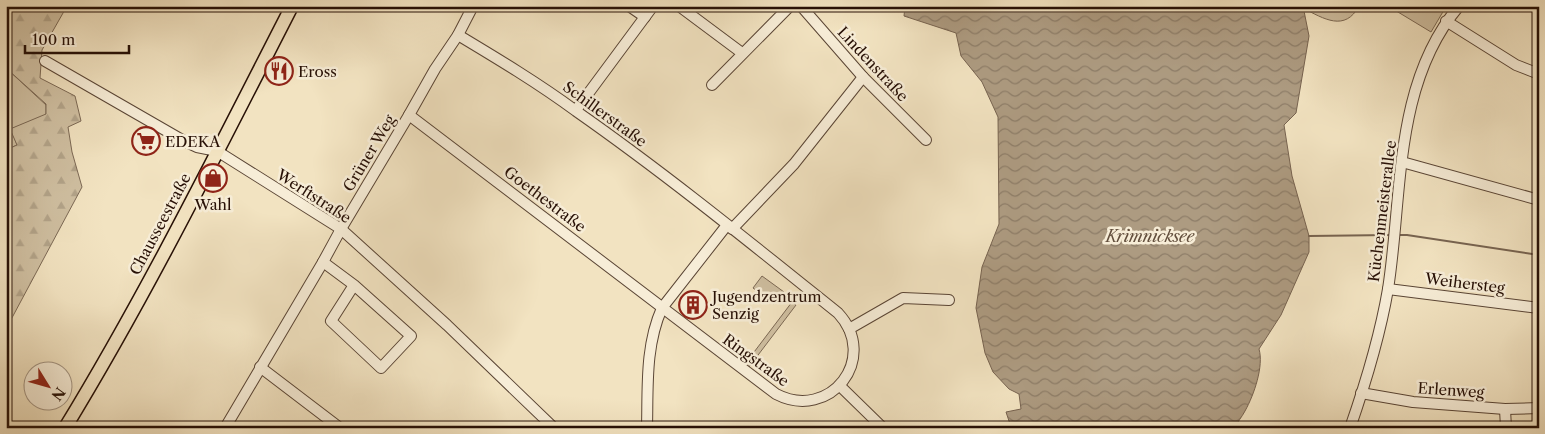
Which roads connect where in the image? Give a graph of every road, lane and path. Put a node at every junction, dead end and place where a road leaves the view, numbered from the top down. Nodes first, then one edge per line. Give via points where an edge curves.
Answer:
1 (292, 6) edge
2 (473, 6) edge
3 (629, 6) edge
4 (653, 6) edge
5 (679, 6) edge
6 (790, 6) edge
7 (801, 6) edge
8 (1459, 6) edge
9 (645, 17) junction
10 (1446, 21) junction
11 (458, 35) junction
12 (742, 53) junction
13 (44, 61) dead end
14 (1539, 74) edge
15 (863, 77) junction
16 (712, 85) dead end
17 (576, 110) junction
18 (409, 115) junction
19 (926, 140) dead end
20 (217, 152) junction
21 (1402, 162) junction
22 (1539, 200) edge
23 (730, 227) junction
24 (341, 229) junction
25 (323, 262) junction
26 (354, 285) junction
27 (1388, 289) junction
28 (949, 300) dead end
29 (662, 308) junction
30 (1539, 308) edge
31 (849, 329) junction
32 (260, 367) junction
33 (840, 386) junction
34 (1361, 394) junction
35 (1539, 408) edge
36 (1505, 409) junction
37 (875, 426) edge
38 (65, 428) edge
39 (225, 428) edge
40 (340, 428) edge
41 (554, 428) edge
42 (647, 428) edge
43 (1350, 428) edge
44 (1506, 428) edge

1 - 20 main road, Chausseestraße
2 - 11 street, Grüner Weg
3 - 9 street
4 - 9 street
5 - 12 street
6 - 12 street
7 - 15 street, Lindenstraße
8 - 10 street, Küchenmeisterallee
9 - 17 street
10 - 14 street via 1516,65
10 - 21 street, Küchenmeisterallee via 1426,57 1416,88
11 - 17 street, Schillerstraße
11 - 18 street, Grüner Weg
12 - 16 street
13 - 20 street, Werftstraße via 184,141
15 - 19 street, Lindenstraße
15 - 23 street via 794,164
17 - 23 street, Schillerstraße
18 - 24 street, Grüner Weg
18 - 29 street, Goethestraße
20 - 24 street, Werftstraße
20 - 38 main road, Chausseestraße via 102,366
21 - 22 street
21 - 27 street, Küchenmeisterallee
23 - 29 street
23 - 31 street via 838,313
24 - 25 street, Grüner Weg
24 - 41 street, Werftstraße
25 - 26 street
25 - 32 street, Grüner Weg
26 - 26 street via 410,336 381,368 331,321
27 - 30 street, Weihersteg
27 - 34 street, Küchenmeisterallee
28 - 31 street via 903,298
29 - 33 street, Ringstraße via 783,398 810,401
29 - 42 street via 655,322 649,351
31 - 33 street via 854,346 853,358
32 - 39 street, Grüner Weg
32 - 40 street
33 - 37 street
34 - 36 street, Erlenweg
34 - 43 street, Küchenmeisterallee
35 - 36 street, Erlenweg
36 - 44 street

